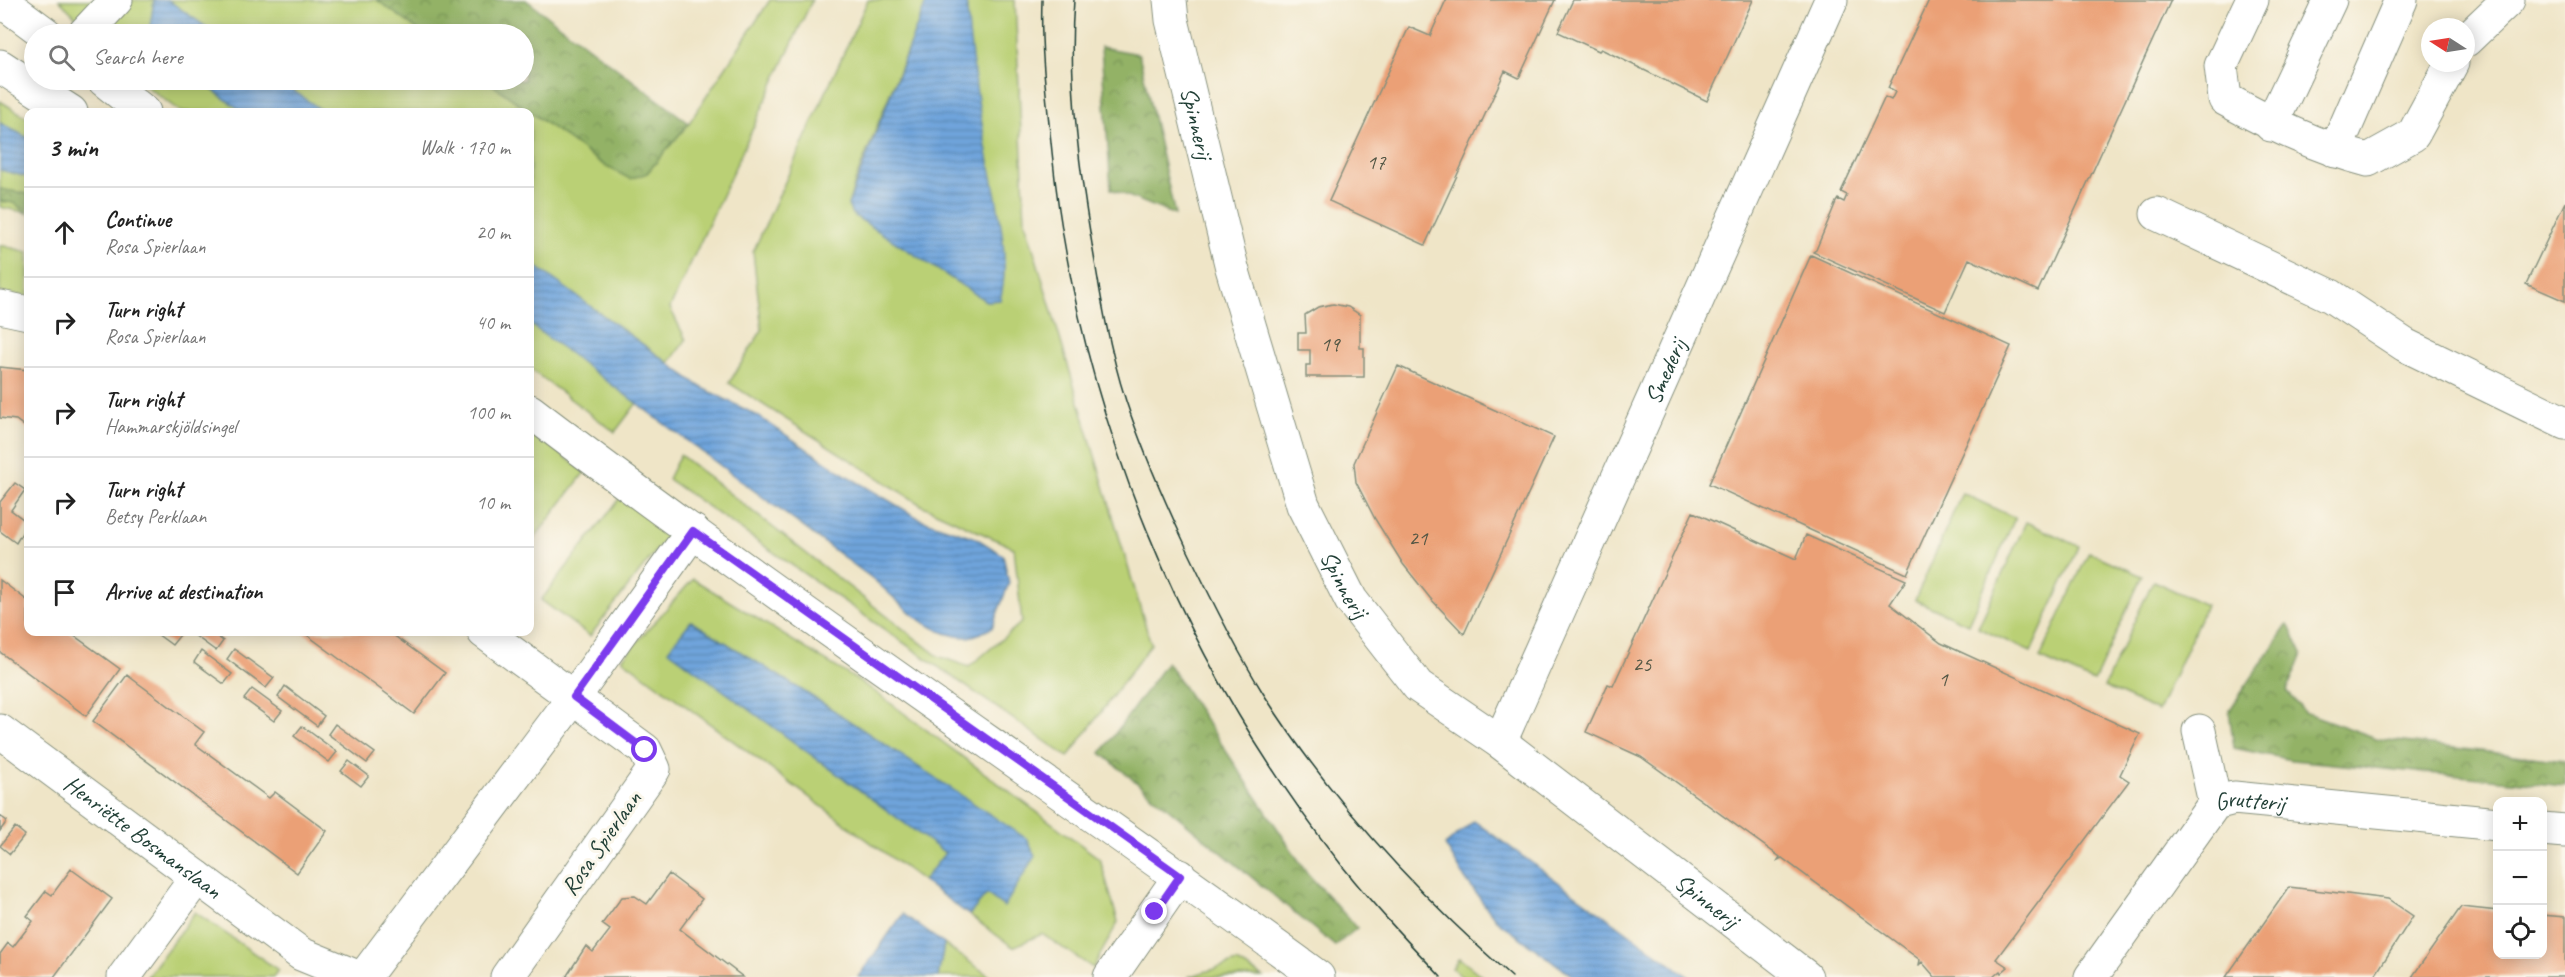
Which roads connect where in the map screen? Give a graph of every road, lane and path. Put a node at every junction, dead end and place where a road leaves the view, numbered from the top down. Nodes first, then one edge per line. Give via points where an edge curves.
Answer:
1 (0, 0) edge
2 (1170, 0) edge
3 (1831, 0) edge
4 (2252, 0) edge
5 (2330, 0) edge
6 (2401, 0) edge
7 (2508, 0) edge
8 (115, 1) edge
9 (32, 24) edge
10 (93, 24) edge
11 (2475, 31) edge
12 (0, 66) edge
13 (2447, 72) edge
14 (24, 82) edge
15 (37, 90) edge
16 (116, 90) edge
17 (65, 108) edge
18 (139, 108) edge
19 (2271, 124) junction
20 (2334, 151) junction
21 (2157, 214) dead end
22 (0, 307) edge
23 (24, 312) edge
24 (534, 414) edge
25 (2565, 423) edge
26 (693, 531) junction
27 (490, 636) edge
28 (574, 697) junction
29 (0, 731) edge
30 (2199, 731) dead end
31 (1500, 742) junction
32 (2215, 803) junction
33 (2493, 824) edge
34 (2547, 829) edge
35 (2565, 831) edge
36 (1180, 876) junction
37 (197, 877) junction
38 (124, 977) edge
39 (357, 977) edge
40 (364, 977) edge
41 (507, 977) edge
42 (1110, 977) edge
43 (1317, 977) edge
44 (1806, 977) edge
45 (2091, 977) edge

1 - 9 street
2 - 31 street, Spinnerij via 1232,268 1303,505 1351,600 1418,686
3 - 31 street, Smederij
4 - 19 street via 2221,66 2225,99
5 - 19 street
6 - 20 street
7 - 11 street
8 - 10 street
12 - 14 street
13 - 20 street via 2413,135 2368,160
15 - 17 street
16 - 18 street
19 - 20 street
21 - 25 street via 2331,296 2404,345
22 - 23 street
24 - 26 street
26 - 28 street
26 - 36 street
27 - 28 street
28 - 40 street
28 - 41 street, Rosa Spierlaan via 645,750 654,770
29 - 37 street, Henriëtte Bosmanslaan
30 - 32 street
31 - 44 street, Spinnerij
32 - 33 street, Grutterij via 2234,798
32 - 45 street, Grutterij
34 - 35 street
36 - 42 street
36 - 43 street
37 - 38 street
37 - 39 street, Henriëtte Bosmanslaan via 301,954

